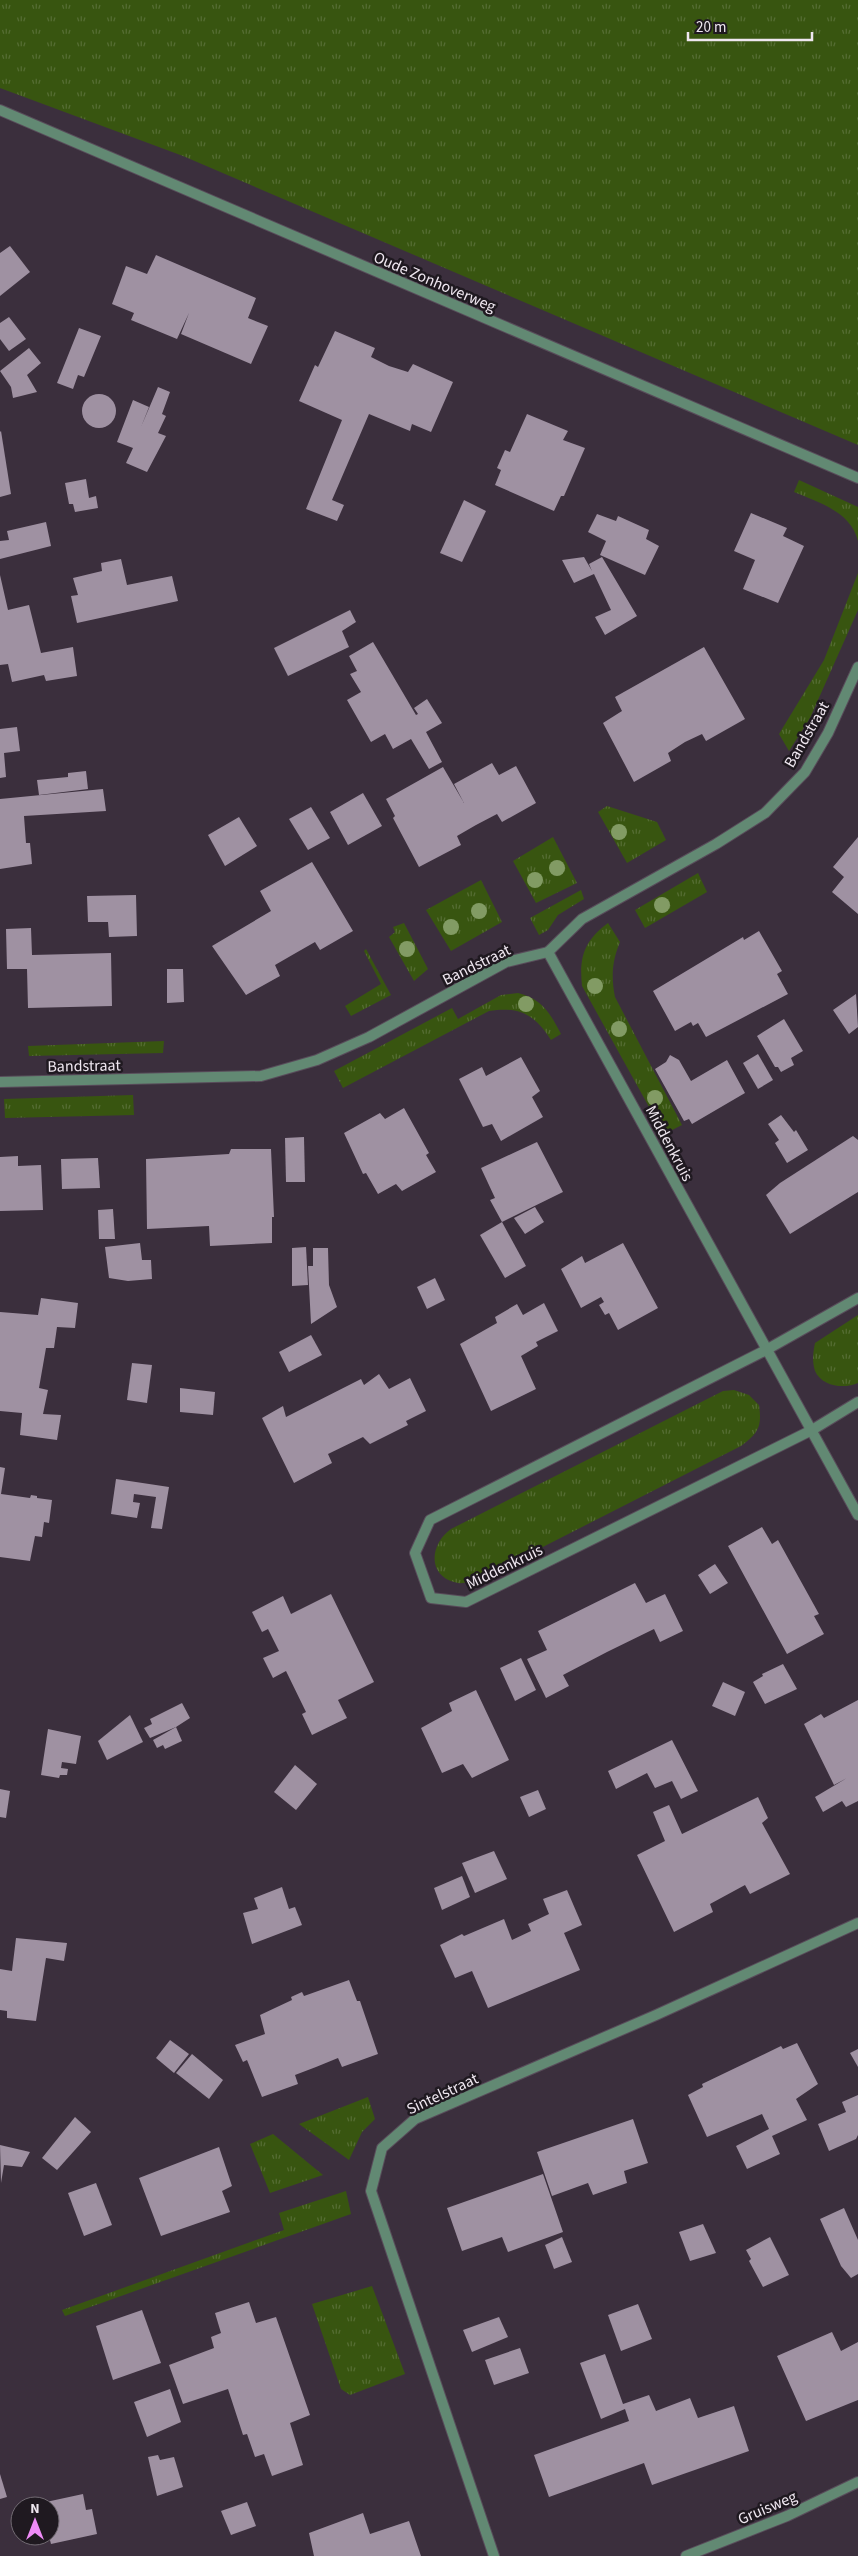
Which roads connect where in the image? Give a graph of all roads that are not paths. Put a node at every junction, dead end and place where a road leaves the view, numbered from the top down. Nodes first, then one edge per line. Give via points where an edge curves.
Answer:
1 (0, 110) edge
2 (858, 478) edge
3 (858, 667) edge
4 (548, 952) junction
5 (0, 1082) edge
6 (858, 1298) edge
7 (766, 1350) junction
8 (858, 1402) edge
9 (812, 1430) junction
10 (858, 1515) edge
11 (858, 1923) edge
12 (858, 2482) edge
13 (494, 2556) edge
14 (686, 2556) edge

1 - 2 street, Oude Zonhoverweg
3 - 4 street, Bandstraat via 828,733 805,772 765,813 582,919
4 - 5 street, Bandstraat via 506,962 369,1037 317,1060 261,1076
4 - 7 street, Middenkruis
6 - 7 street, Middenkruis
7 - 9 street, Middenkruis
7 - 9 street, Middenkruis via 430,1520 415,1553 431,1598 466,1602
8 - 9 street, Middenkruis
9 - 10 street, Middenkruis
11 - 13 street, Sintelstraat via 415,2119 382,2148 371,2191
12 - 14 street, Gruisweg via 787,2516

